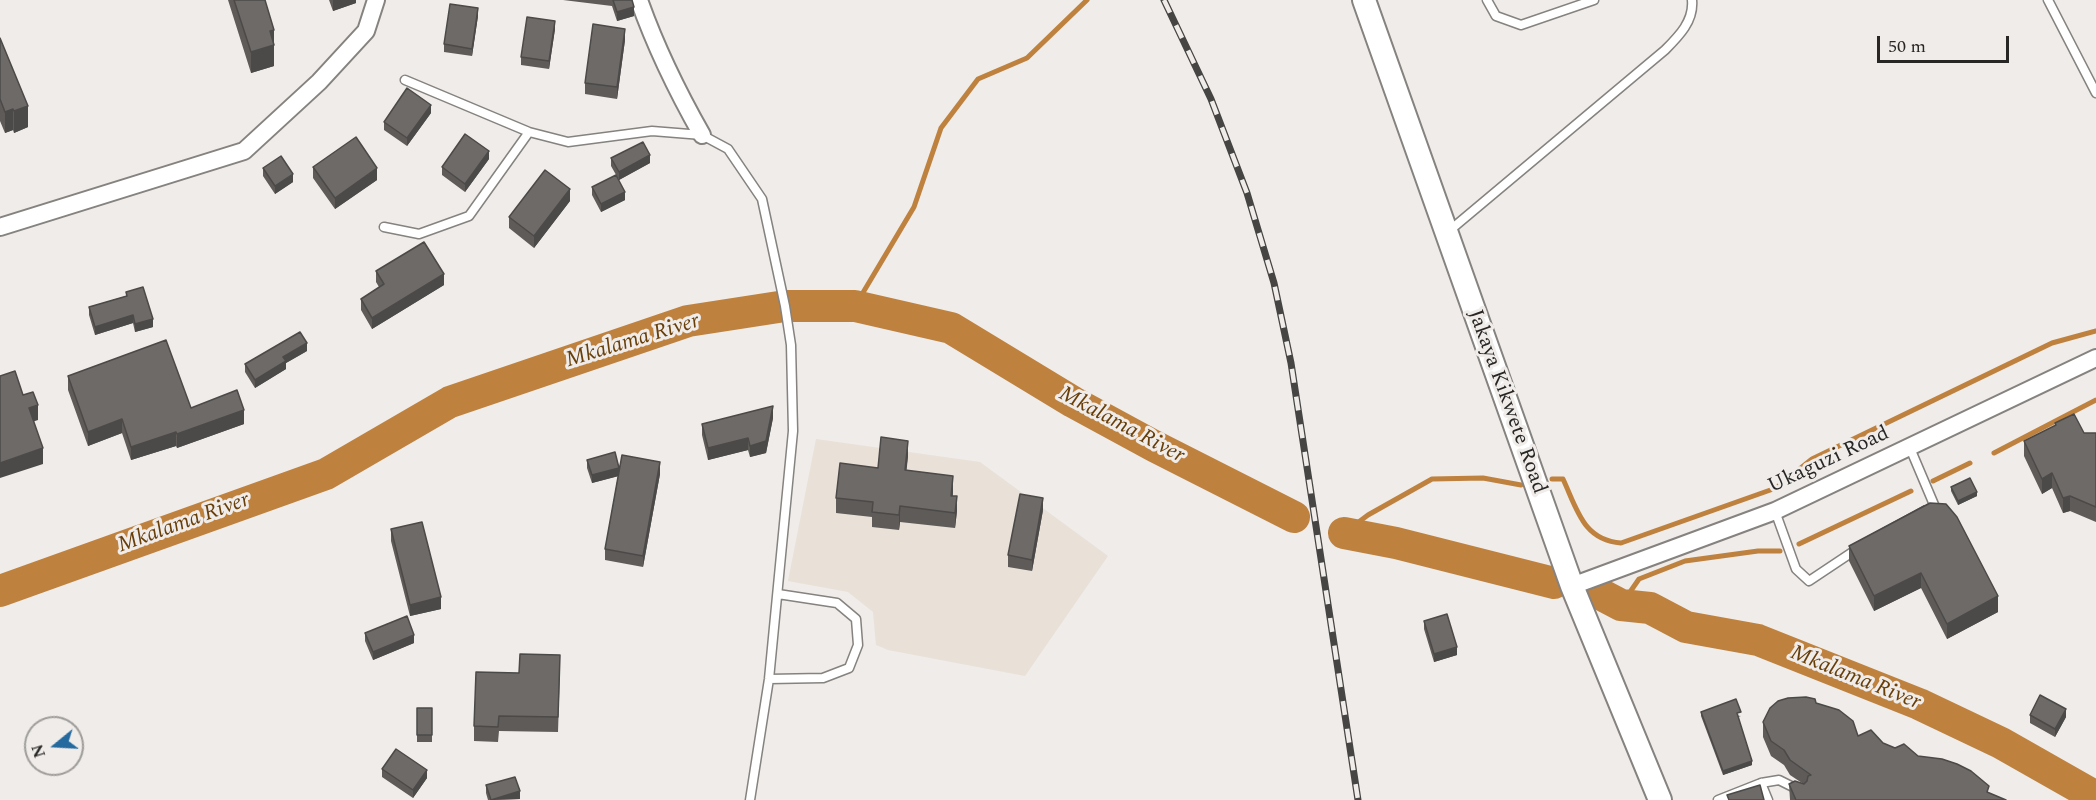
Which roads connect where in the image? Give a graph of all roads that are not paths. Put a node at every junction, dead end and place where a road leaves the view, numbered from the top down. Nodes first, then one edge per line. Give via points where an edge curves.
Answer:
1 (376, 0) edge
2 (639, 0) edge
3 (1364, 0) edge
4 (1486, 0) edge
5 (1594, 0) edge
6 (1692, 0) edge
7 (2048, 0) edge
8 (405, 80) dead end
9 (2096, 93) edge
10 (529, 132) junction
11 (702, 135) junction
12 (384, 227) dead end
13 (0, 228) edge
14 (1446, 233) junction
15 (2096, 358) edge
16 (1910, 448) junction
17 (1776, 511) junction
18 (1916, 518) edge
19 (1867, 544) edge
20 (1572, 586) junction
21 (778, 594) junction
22 (769, 679) junction
23 (1761, 783) junction
24 (1802, 793) edge
25 (750, 800) edge
26 (1660, 800) edge
27 (1718, 800) edge
28 (1768, 800) edge

1 - 13 street via 366,31 319,82 244,151
2 - 11 street via 654,43
3 - 14 main road, Jakaya Kikwete Road
4 - 5 lane via 1496,16 1521,25
6 - 14 lane via 1693,10 1683,31 1665,50
7 - 9 lane
8 - 10 lane
10 - 11 lane via 568,142 652,131
10 - 12 lane via 469,216 419,234
11 - 21 lane via 728,149 762,199 785,306 791,345 793,431
14 - 20 main road, Jakaya Kikwete Road
15 - 16 street, Ukaguzi Road
16 - 17 street, Ukaguzi Road
16 - 18 lane via 1935,507
17 - 19 lane via 1796,569 1809,581
17 - 20 street, Ukaguzi Road
20 - 26 main road, Jakaya Kikwete Road
21 - 22 lane
21 - 22 lane via 837,603 856,618 858,645 849,668 832,675
22 - 25 lane
23 - 24 lane via 1779,780
23 - 27 lane
23 - 28 lane

